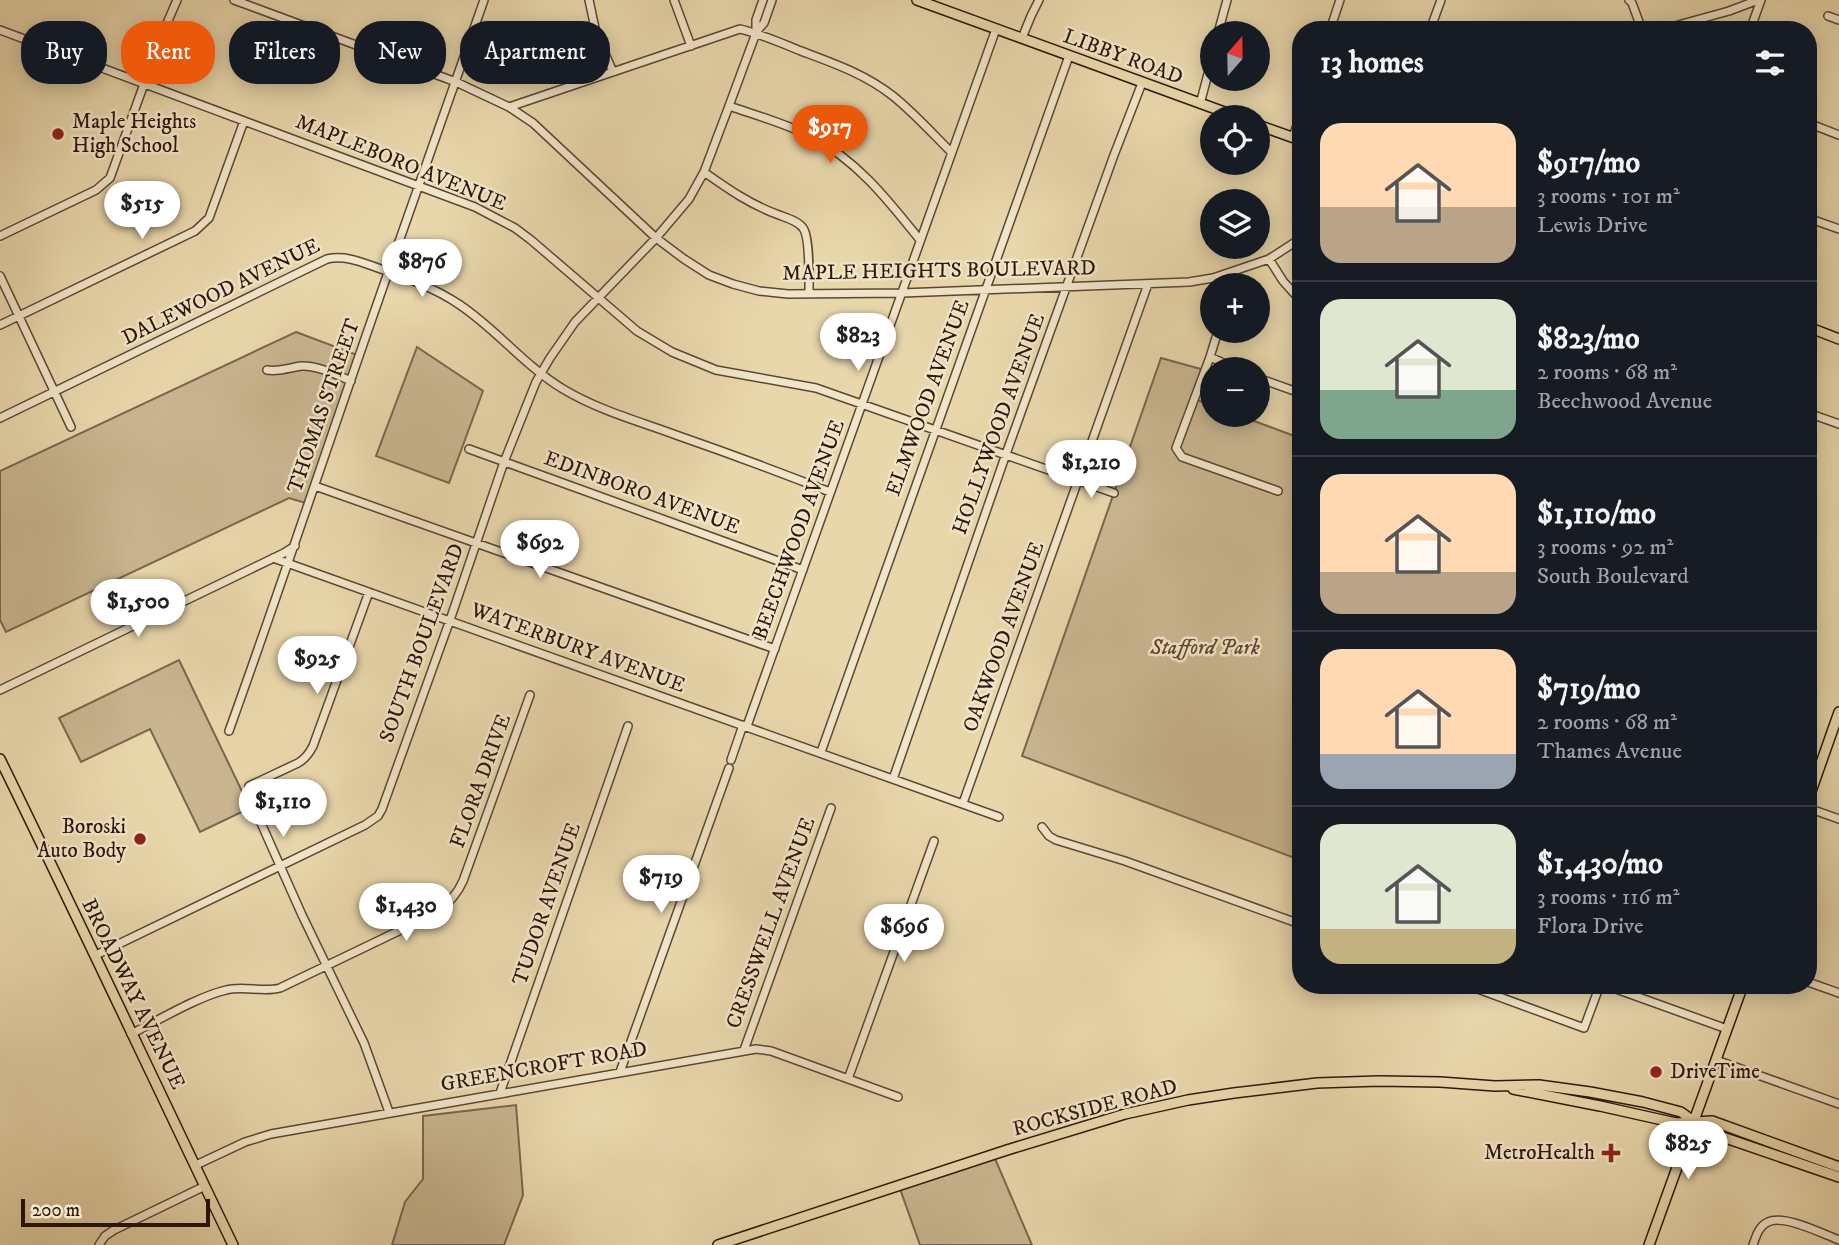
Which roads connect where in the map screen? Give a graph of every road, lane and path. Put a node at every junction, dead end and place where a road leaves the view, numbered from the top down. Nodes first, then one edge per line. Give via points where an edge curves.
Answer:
1 (177, 0) edge
2 (234, 0) edge
3 (484, 0) edge
4 (589, 0) edge
5 (674, 0) edge
6 (763, 0) edge
7 (772, 0) edge
8 (917, 0) edge
9 (1039, 0) edge
10 (1227, 0) edge
11 (1329, 0) edge
12 (1441, 0) edge
13 (1629, 0) edge
14 (1759, 0) edge
15 (1340, 2) edge
16 (1828, 16) dead end
17 (1839, 20) edge
18 (167, 21) edge
19 (1221, 21) edge
20 (1333, 21) edge
21 (1433, 21) edge
22 (1639, 21) edge
23 (1693, 21) edge
24 (1753, 21) edge
25 (996, 29) junction
26 (0, 30) edge
27 (756, 33) junction
28 (1022, 38) junction
29 (691, 46) junction
30 (1069, 56) junction
31 (613, 72) junction
32 (121, 74) edge
33 (456, 82) junction
34 (1142, 83) junction
35 (145, 84) edge
36 (148, 84) edge
37 (1203, 91) edge
38 (1200, 104) junction
39 (1203, 105) edge
40 (729, 106) junction
41 (509, 107) junction
42 (244, 121) junction
43 (1817, 126) edge
44 (1270, 129) edge
45 (1839, 135) edge
46 (1292, 137) edge
47 (951, 152) junction
48 (704, 172) junction
49 (420, 187) junction
50 (1817, 221) edge
51 (1839, 229) edge
52 (0, 236) edge
53 (656, 237) junction
54 (920, 240) junction
55 (1292, 244) edge
56 (1270, 258) edge
57 (1269, 259) joint
58 (388, 272) junction
59 (1236, 273) edge
60 (0, 276) edge
61 (1200, 282) edge
62 (1148, 284) junction
63 (1068, 286) junction
64 (985, 290) junction
65 (1292, 291) edge
66 (810, 292) junction
67 (902, 293) junction
68 (598, 298) junction
69 (19, 316) junction
70 (0, 325) edge
71 (1817, 330) edge
72 (1839, 339) edge
73 (1214, 343) edge
74 (1210, 357) edge
75 (267, 370) dead end
76 (541, 373) junction
77 (351, 381) junction
78 (1270, 382) edge
79 (1200, 384) edge
80 (1292, 390) edge
81 (54, 392) junction
82 (863, 403) junction
83 (1817, 416) edge
84 (0, 418) edge
85 (1839, 424) edge
86 (71, 426) dead end
87 (936, 429) junction
88 (469, 449) dead end
89 (1006, 454) junction
90 (504, 462) junction
91 (1078, 480) junction
92 (315, 486) junction
93 (1278, 491) dead end
94 (830, 492) junction
95 (1114, 493) dead end
96 (477, 543) junction
97 (295, 546) junction
98 (272, 558) junction
99 (288, 564) junction
100 (803, 570) junction
101 (369, 592) junction
102 (450, 620) junction
103 (775, 649) junction
104 (0, 690) edge
105 (530, 695) dead end
106 (1839, 712) edge
107 (628, 726) dead end
108 (745, 726) junction
109 (229, 731) dead end
110 (821, 752) junction
111 (0, 759) edge
112 (1817, 774) edge
113 (893, 779) junction
114 (249, 786) dead end
115 (963, 803) junction
116 (831, 808) dead end
117 (1817, 811) edge
118 (999, 817) dead end
119 (1839, 819) edge
120 (261, 823) dead end
121 (1042, 827) dead end
122 (934, 841) dead end
123 (280, 866) junction
124 (1292, 921) edge
125 (96, 955) junction
126 (327, 965) junction
127 (1817, 985) edge
128 (1839, 993) edge
129 (1491, 994) edge
130 (1598, 994) edge
131 (1628, 994) edge
132 (1740, 994) edge
133 (1727, 1029) junction
134 (131, 1034) junction
135 (744, 1050) junction
136 (1716, 1060) junction
137 (620, 1072) junction
138 (848, 1079) junction
139 (500, 1093) junction
140 (898, 1097) dead end
141 (1839, 1104) edge
142 (389, 1112) junction
143 (1694, 1122) junction
144 (196, 1164) junction
145 (1839, 1167) edge
146 (1839, 1177) edge
147 (205, 1186) junction
148 (1839, 1240) edge
149 (99, 1245) edge
150 (233, 1245) edge
151 (718, 1245) edge
152 (1649, 1245) edge
153 (1753, 1245) edge

1 - 18 street
2 - 33 street, MAPLE HEIGHTS BOULEVARD
3 - 33 street, THOMAS STREET
4 - 31 street via 596,33
5 - 29 street
6 - 27 street, SOUTH BOULEVARD
7 - 27 street, SOUTH BOULEVARD
8 - 25 main road, LIBBY ROAD
9 - 28 street
10 - 19 street
11 - 15 street
12 - 21 street
13 - 22 street
14 - 23 street
14 - 24 street
15 - 20 street
16 - 17 street
25 - 28 main road, LIBBY ROAD
25 - 47 street, BEECHWOOD AVENUE
26 - 32 street, MAPLEBORO AVENUE
27 - 29 street via 740,29
27 - 40 street, SOUTH BOULEVARD
27 - 47 street via 874,83
28 - 30 main road, LIBBY ROAD
29 - 31 street
30 - 34 main road, LIBBY ROAD
30 - 64 street, ELMWOOD AVENUE
31 - 41 street
33 - 41 street, MAPLE HEIGHTS BOULEVARD
33 - 49 street, THOMAS STREET
34 - 38 main road, LIBBY ROAD
34 - 63 street, HOLLYWOOD AVENUE
35 - 52 street via 110,178 96,190
36 - 42 street, MAPLEBORO AVENUE
37 - 38 street
38 - 39 main road, LIBBY ROAD
40 - 48 street, SOUTH BOULEVARD
40 - 54 street via 808,135 845,158 879,189
41 - 53 street, MAPLE HEIGHTS BOULEVARD via 533,123
42 - 49 street, MAPLEBORO AVENUE
42 - 69 street via 203,226
43 - 45 street
44 - 46 main road
47 - 54 street, BEECHWOOD AVENUE
48 - 53 street, SOUTH BOULEVARD via 689,199
48 - 66 street via 735,194 803,228
49 - 58 street, THOMAS STREET
49 - 68 street, MAPLEBORO AVENUE via 515,228
50 - 51 street
53 - 66 street, MAPLE HEIGHTS BOULEVARD via 709,275 733,284 759,291
53 - 68 street, SOUTH BOULEVARD
54 - 67 street, BEECHWOOD AVENUE
55 - 56 street, MAPLE HEIGHTS BOULEVARD
57 - 59 street, MAPLE HEIGHTS BOULEVARD
57 - 65 street
58 - 76 street, DALEWOOD AVENUE via 428,286 462,306
58 - 77 street, THOMAS STREET
58 - 81 street, DALEWOOD AVENUE via 350,258 327,259
60 - 69 street
61 - 62 street, MAPLE HEIGHTS BOULEVARD
62 - 63 street, MAPLE HEIGHTS BOULEVARD
62 - 91 street, OAKWOOD AVENUE
63 - 64 street, MAPLE HEIGHTS BOULEVARD
63 - 89 street, HOLLYWOOD AVENUE
64 - 67 street, MAPLE HEIGHTS BOULEVARD
64 - 87 street, ELMWOOD AVENUE
66 - 67 street, MAPLE HEIGHTS BOULEVARD
67 - 82 street, BEECHWOOD AVENUE
68 - 76 street, SOUTH BOULEVARD via 575,322
68 - 82 street, MAPLEBORO AVENUE via 655,343 697,363 727,373 816,387
69 - 70 street
69 - 81 street
71 - 72 main road
73 - 74 street
75 - 77 street via 312,367
76 - 90 street, SOUTH BOULEVARD
76 - 94 street, DALEWOOD AVENUE via 594,405
77 - 92 street, THOMAS STREET
78 - 80 street
79 - 93 street via 1178,453
81 - 84 street, DALEWOOD AVENUE
81 - 86 street
82 - 87 street, MAPLEBORO AVENUE
82 - 94 street, BEECHWOOD AVENUE
83 - 85 street
87 - 89 street, MAPLEBORO AVENUE
87 - 110 street, ELMWOOD AVENUE
88 - 90 street, EDINBORO AVENUE
89 - 91 street, MAPLEBORO AVENUE
89 - 113 street, HOLLYWOOD AVENUE
90 - 96 street, SOUTH BOULEVARD
90 - 100 street, EDINBORO AVENUE
91 - 95 street, MAPLEBORO AVENUE
91 - 115 street, OAKWOOD AVENUE
92 - 96 street
92 - 97 street, THOMAS STREET
94 - 100 street, BEECHWOOD AVENUE
96 - 102 street, SOUTH BOULEVARD
96 - 103 street
97 - 98 street
97 - 99 street, THOMAS STREET
98 - 99 street, WATERBURY AVENUE
98 - 104 street
99 - 101 street, WATERBURY AVENUE
99 - 109 street, THOMAS STREET
100 - 103 street, BEECHWOOD AVENUE
101 - 102 street, WATERBURY AVENUE
101 - 114 street via 313,747 304,760
102 - 108 street, WATERBURY AVENUE
102 - 123 street, SOUTH BOULEVARD via 378,816
103 - 108 street, BEECHWOOD AVENUE
105 - 126 street, FLORA DRIVE via 456,894 436,913
106 - 112 main road
107 - 139 street, TUDOR AVENUE
108 - 110 street, WATERBURY AVENUE
108 - 137 street, BEECHWOOD AVENUE
110 - 113 street, WATERBURY AVENUE
111 - 125 main road, BROADWAY AVENUE
113 - 115 street, WATERBURY AVENUE
115 - 118 street, WATERBURY AVENUE
116 - 135 street, CRESSWELL AVENUE
117 - 119 street
120 - 123 street
121 - 124 street via 1056,840 1125,860
122 - 138 street
123 - 125 street, SOUTH BOULEVARD
123 - 126 street
125 - 134 main road, BROADWAY AVENUE
126 - 134 street, FLORA DRIVE via 272,990 225,990
126 - 142 street via 364,1043
127 - 128 street
129 - 130 street via 1584,1028
131 - 133 street
132 - 133 main road
133 - 136 main road
134 - 144 main road, BROADWAY AVENUE
135 - 137 street, GREENCROFT ROAD
135 - 138 street, GREENCROFT ROAD via 771,1051
136 - 141 street
136 - 143 main road
137 - 139 street, GREENCROFT ROAD
138 - 140 street, GREENCROFT ROAD
139 - 142 street, GREENCROFT ROAD
142 - 144 street, GREENCROFT ROAD via 271,1134
143 - 145 main road, ROCKSIDE ROAD via 1712,1121
143 - 146 main road, ROCKSIDE ROAD via 1708,1132
143 - 151 main road, ROCKSIDE ROAD via 1681,1112 1539,1084 1379,1081 1234,1093 1092,1123
143 - 152 main road
144 - 147 main road, BROADWAY AVENUE
147 - 149 street via 114,1230
147 - 150 main road, BROADWAY AVENUE
148 - 153 street via 1778,1219 1762,1226

